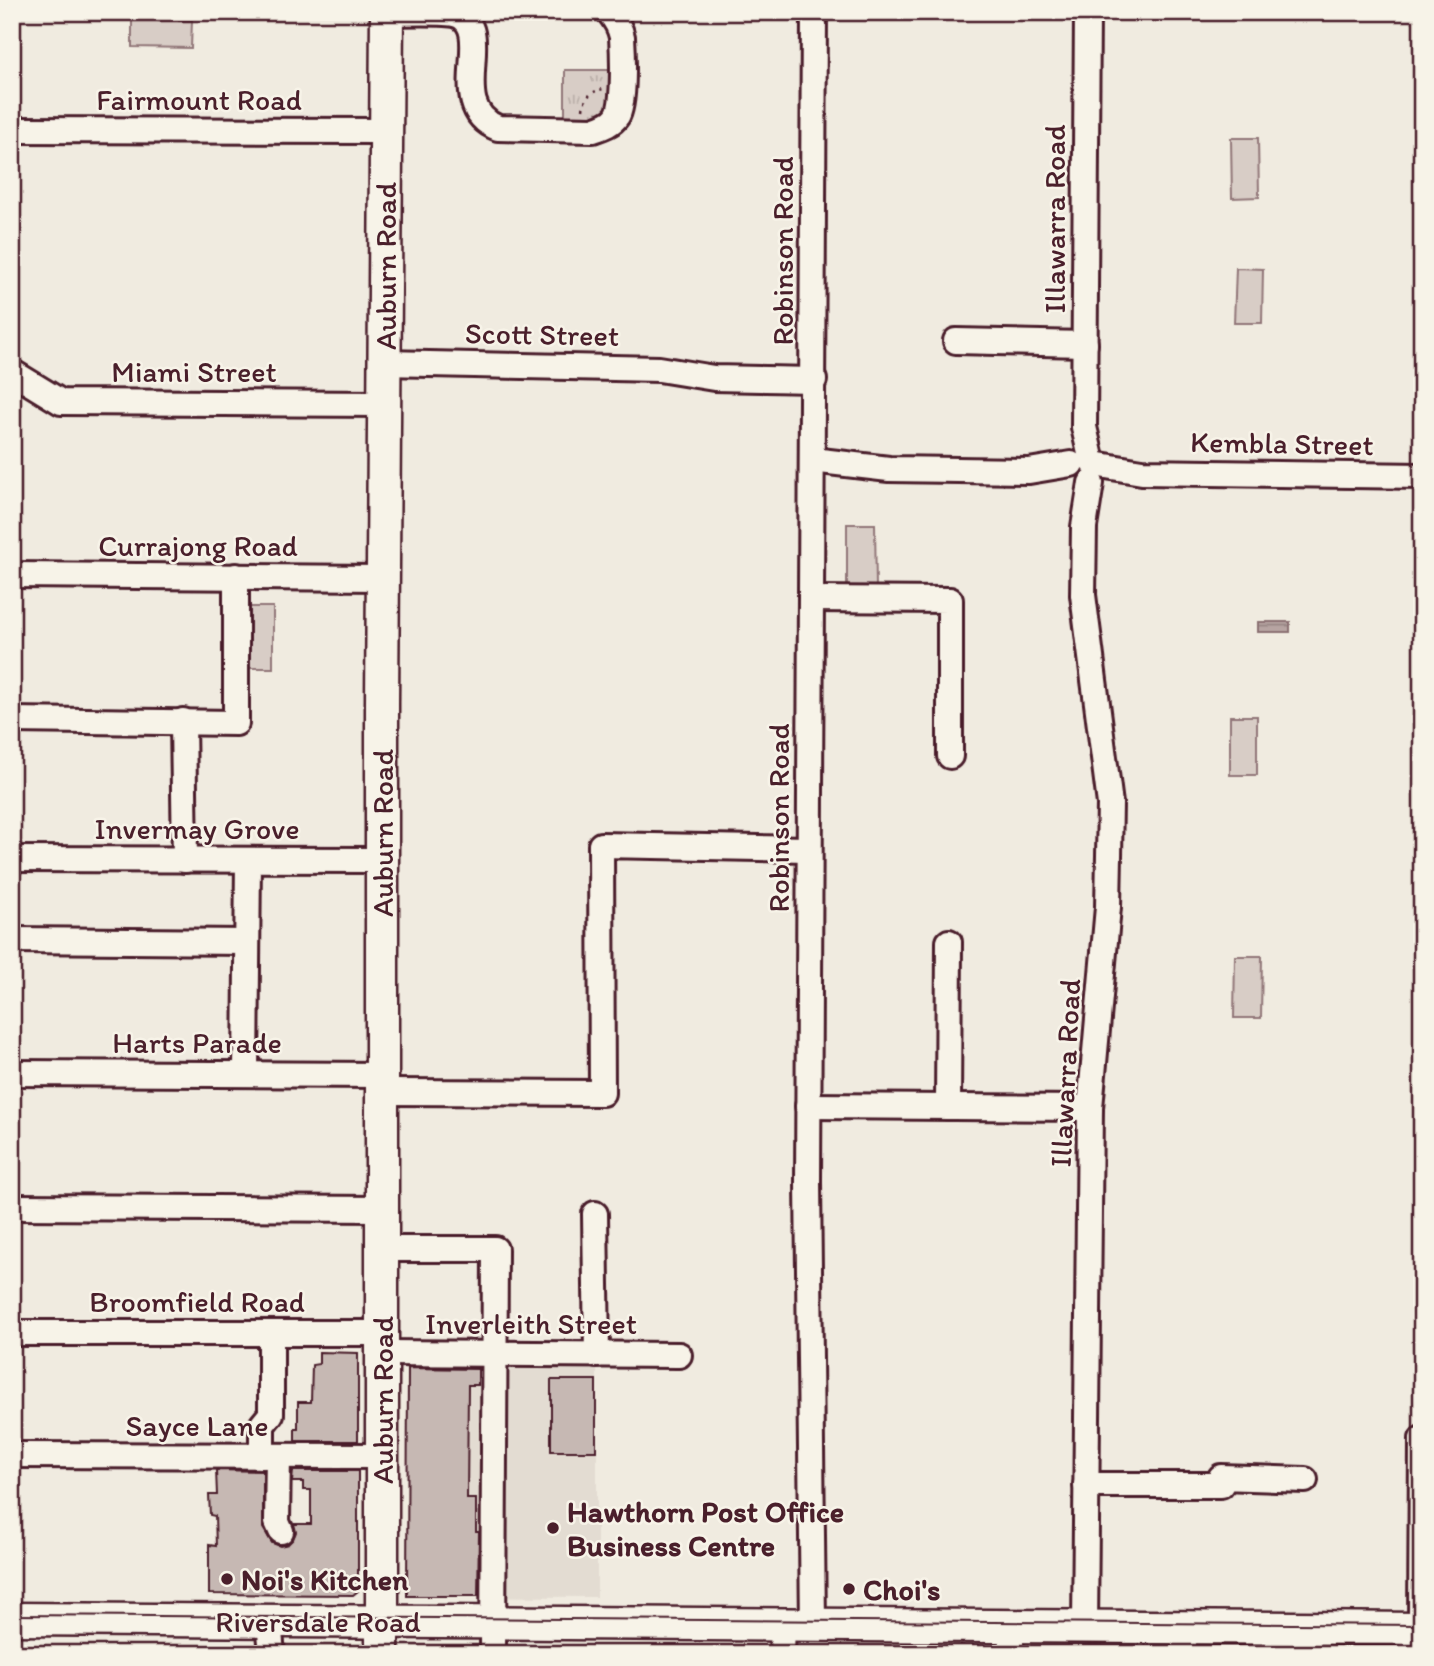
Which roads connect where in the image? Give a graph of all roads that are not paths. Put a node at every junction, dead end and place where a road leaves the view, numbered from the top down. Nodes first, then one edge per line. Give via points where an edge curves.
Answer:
1 (609, 12) edge
2 (814, 12) edge
3 (1087, 12) edge
4 (387, 13) edge
5 (12, 130) edge
6 (386, 131) junction
7 (956, 341) dead end
8 (1085, 344) junction
9 (385, 363) junction
10 (12, 372) edge
11 (814, 375) junction
12 (385, 404) junction
13 (812, 468) junction
14 (1083, 472) junction
15 (1422, 476) edge
16 (12, 575) edge
17 (236, 576) junction
18 (383, 578) junction
19 (811, 599) junction
20 (12, 720) edge
21 (183, 721) junction
22 (950, 756) dead end
23 (809, 849) junction
24 (12, 859) edge
25 (185, 860) junction
26 (248, 860) junction
27 (383, 860) junction
28 (12, 940) edge
29 (247, 942) junction
30 (949, 942) dead end
31 (12, 1073) edge
32 (246, 1073) junction
33 (382, 1084) junction
34 (808, 1106) junction
35 (948, 1107) junction
36 (1090, 1108) junction
37 (12, 1207) edge
38 (382, 1209) junction
39 (595, 1214) dead end
40 (383, 1249) junction
41 (12, 1333) edge
42 (271, 1333) junction
43 (382, 1343) junction
44 (494, 1354) junction
45 (597, 1355) junction
46 (679, 1355) dead end
47 (1422, 1439) edge
48 (12, 1455) edge
49 (270, 1456) junction
50 (383, 1456) junction
51 (1305, 1480) dead end
52 (1086, 1485) junction
53 (281, 1531) dead end
54 (12, 1619) edge
55 (269, 1621) junction
56 (382, 1621) junction
57 (493, 1622) junction
58 (1085, 1626) junction
59 (793, 1634) edge
60 (1418, 1637) edge
61 (1011, 1639) edge
62 (1184, 1640) edge
63 (272, 1654) edge
64 (382, 1654) edge
65 (493, 1654) edge

1 - 4 street via 622,35 621,106 617,117 593,130 498,128 486,123 472,100 473,34 468,23 457,15
2 - 11 street, Robinson Road
3 - 8 street, Illawarra Road
4 - 6 main road, Auburn Road
5 - 6 street, Fairmount Road
6 - 9 main road, Auburn Road
7 - 8 street
8 - 14 street, Illawarra Road
9 - 11 street, Scott Street
9 - 12 main road, Auburn Road
10 - 12 street, Miami Street via 61,402
11 - 13 street, Robinson Road
12 - 18 main road, Auburn Road
13 - 14 street, Kembla Street
13 - 19 street, Robinson Road
14 - 15 street, Kembla Street
14 - 36 street, Illawarra Road via 1083,595 1110,804 1108,907
16 - 17 street, Currajong Road
17 - 18 street, Currajong Road
17 - 21 street via 236,723
18 - 27 main road, Auburn Road
19 - 22 street via 950,600
19 - 23 street, Robinson Road
20 - 21 street
21 - 25 street
23 - 33 street, Harts Parade via 601,845 602,1093
23 - 34 street, Robinson Road
24 - 25 street, Invermay Grove
25 - 26 street, Invermay Grove
26 - 27 street, Invermay Grove
26 - 29 street
27 - 33 main road, Auburn Road
28 - 29 street
29 - 32 street
30 - 35 street
31 - 32 street, Harts Parade
32 - 33 street, Harts Parade
33 - 38 main road, Auburn Road
34 - 35 street
34 - 59 street, Robinson Road
35 - 36 street
36 - 52 street, Illawarra Road
37 - 38 street
38 - 40 main road, Auburn Road
39 - 45 street
40 - 43 main road, Auburn Road
40 - 44 street via 495,1249
41 - 42 street, Broomfield Road
42 - 43 street, Broomfield Road
42 - 49 street via 271,1414 262,1425
43 - 44 street, Inverleith Street
43 - 50 main road, Auburn Road
44 - 45 street, Inverleith Street
44 - 57 street
45 - 46 street, Inverleith Street
47 - 60 street
48 - 49 street, Sayce Lane
49 - 50 street, Sayce Lane
49 - 53 street
50 - 56 main road, Auburn Road
51 - 52 street via 1221,1477 1221,1485
52 - 58 street, Illawarra Road
54 - 55 main road, Riversdale Road
55 - 56 main road, Riversdale Road
55 - 63 street
56 - 57 main road, Riversdale Road
56 - 64 main road, Auburn Road
57 - 59 main road, Riversdale Road
57 - 65 street
58 - 61 main road, Riversdale Road
58 - 62 main road, Riversdale Road
59 - 61 main road, Riversdale Road
60 - 62 main road, Riversdale Road

